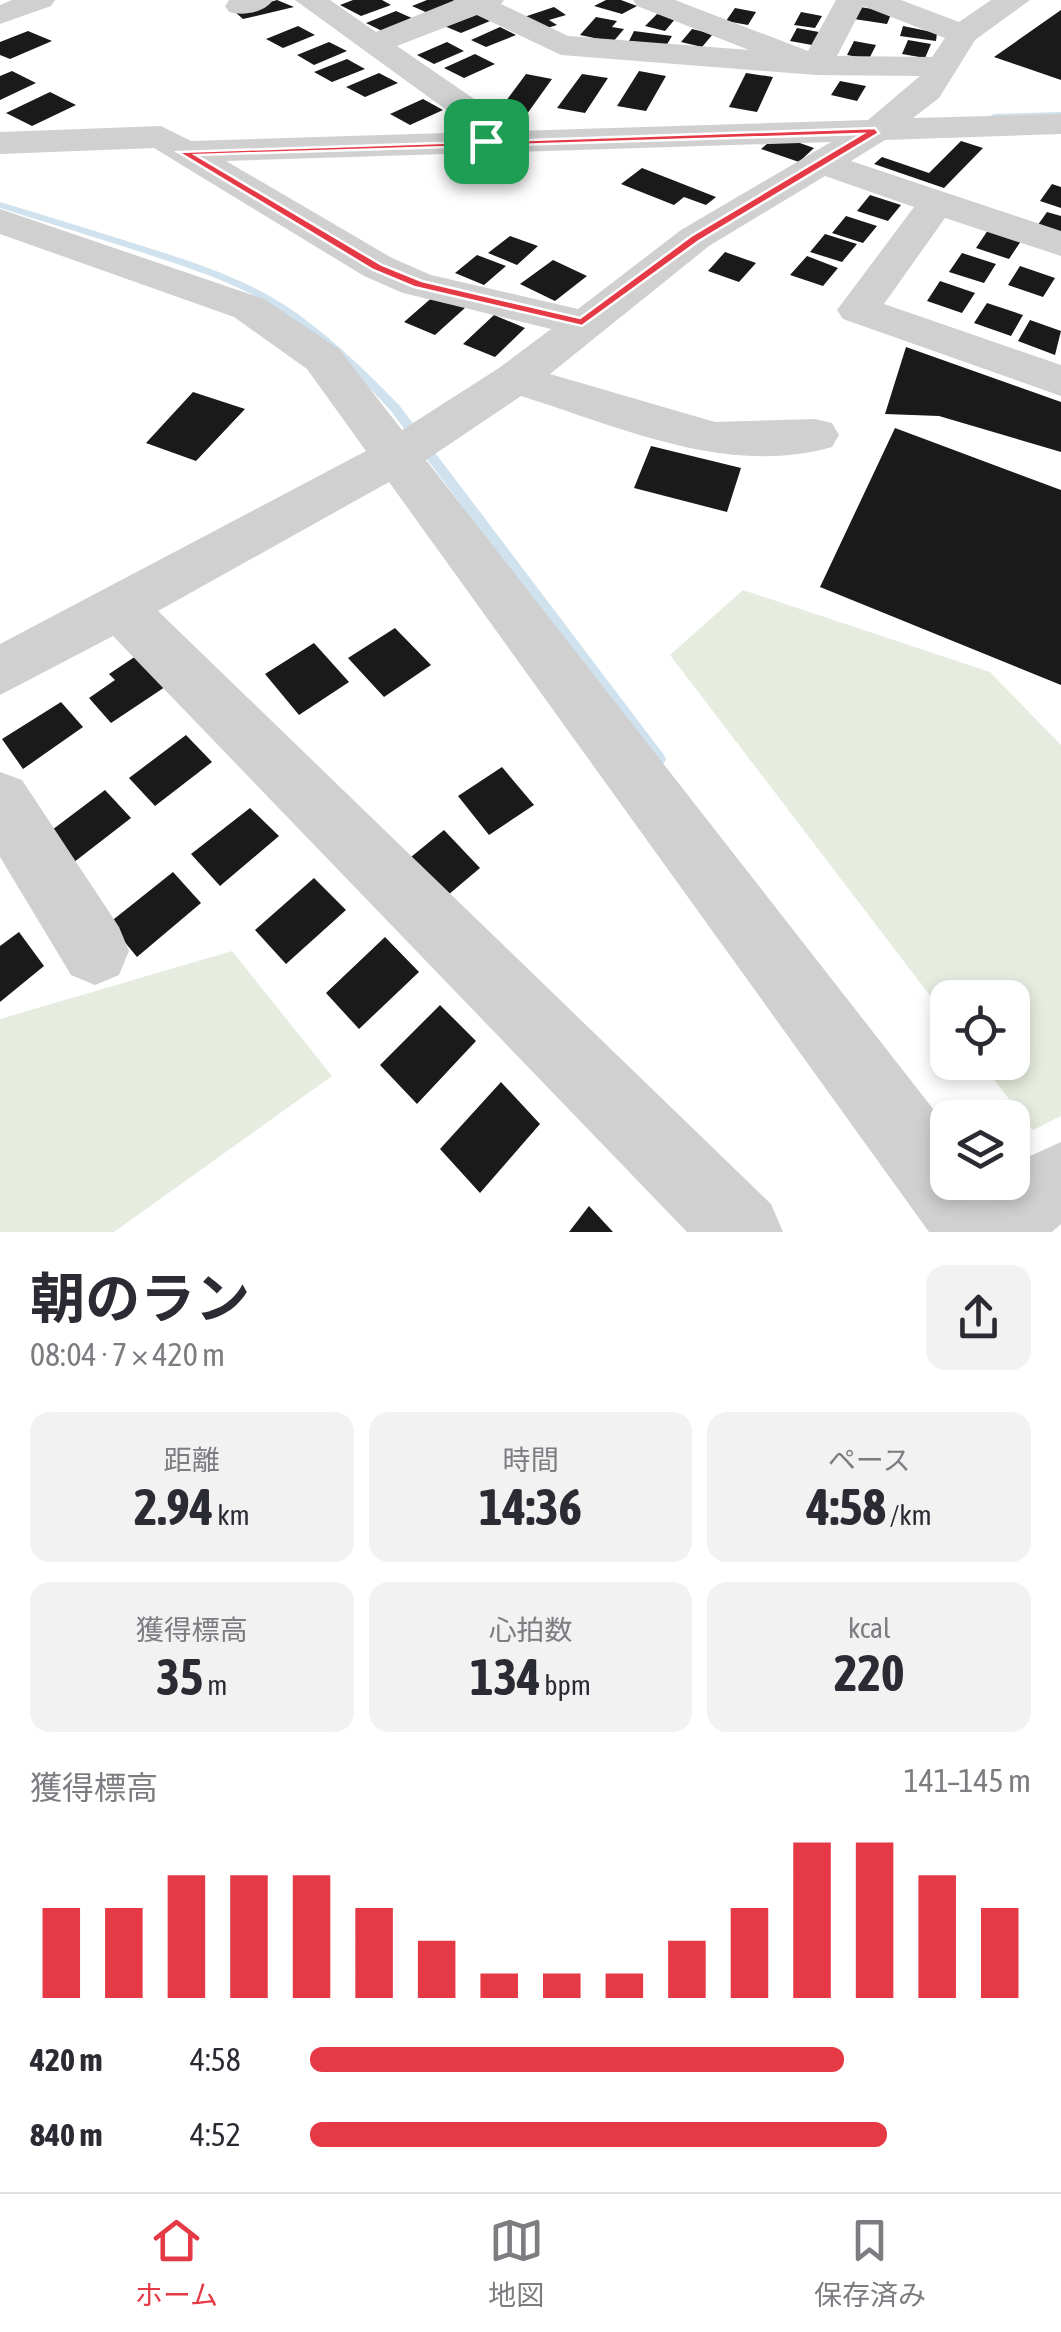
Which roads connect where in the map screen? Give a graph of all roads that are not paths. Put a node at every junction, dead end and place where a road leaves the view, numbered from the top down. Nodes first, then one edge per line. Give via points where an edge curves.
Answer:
1 (40, 0) edge
2 (310, 0) edge
3 (648, 0) edge
4 (851, 0) edge
5 (873, 0) edge
6 (1014, 0) edge
7 (479, 1) edge
8 (702, 8) edge
9 (0, 14) edge
10 (962, 34) junction
11 (372, 44) junction
12 (816, 65) junction
13 (943, 66) junction
14 (468, 110) dead end
15 (885, 123) junction
16 (1061, 124) edge
17 (0, 143) edge
18 (175, 146) junction
19 (821, 162) junction
20 (936, 204) junction
21 (0, 222) edge
22 (1061, 244) edge
23 (582, 322) junction
24 (515, 379) junction
25 (1061, 381) edge
26 (816, 435) dead end
27 (410, 447) junction
28 (121, 609) junction
29 (0, 671) edge
30 (0, 800) edge
31 (95, 951) dead end
32 (1012, 1213) edge
33 (743, 1232) edge

1 - 9 street
2 - 11 street
3 - 8 street
4 - 12 street
5 - 10 street
6 - 10 street
7 - 11 street
7 - 12 street via 561,45
8 - 12 street
10 - 13 street
11 - 14 street
12 - 13 street
13 - 15 street via 927,91
15 - 16 street
15 - 18 street
15 - 19 street
17 - 18 street
18 - 23 street via 378,268 418,284
19 - 20 street
19 - 23 street via 695,238
20 - 22 street
20 - 25 street via 858,310
21 - 27 street via 249,308 323,358
23 - 24 street
24 - 26 street via 716,439
24 - 27 street
27 - 28 street
27 - 32 street
28 - 29 street
28 - 33 street
30 - 31 street

